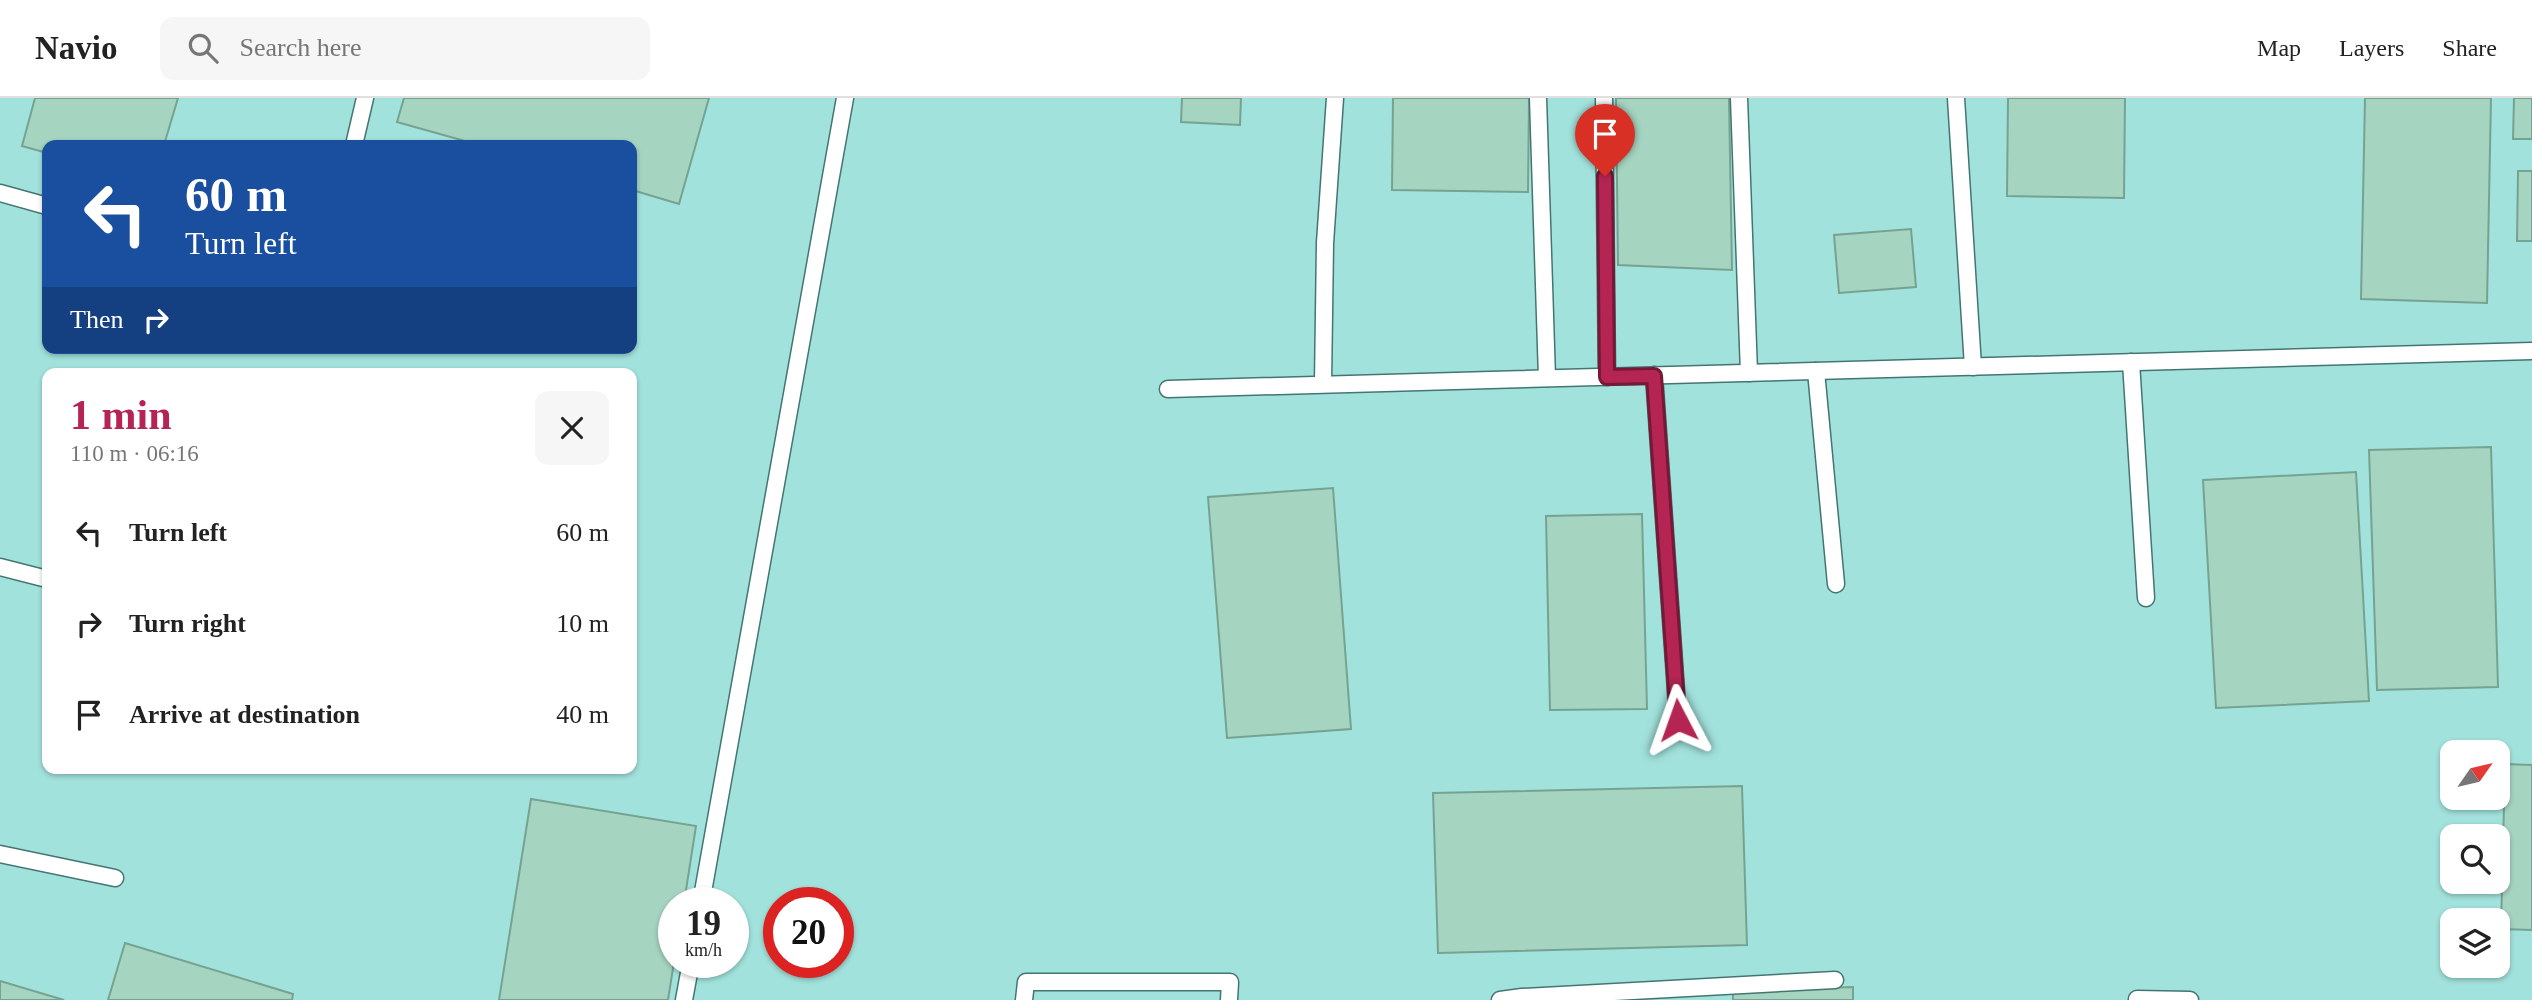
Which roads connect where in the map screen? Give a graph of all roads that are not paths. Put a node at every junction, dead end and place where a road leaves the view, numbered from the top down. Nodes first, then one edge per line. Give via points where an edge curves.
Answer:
1 (365, 98) edge
2 (845, 98) edge
3 (1335, 98) edge
4 (1538, 98) edge
5 (1604, 98) edge
6 (1739, 98) edge
7 (1956, 98) edge
8 (355, 140) edge
9 (0, 193) edge
10 (42, 205) edge
11 (2532, 351) edge
12 (2130, 362) junction
13 (1973, 367) junction
14 (1816, 371) junction
15 (1749, 373) junction
16 (1654, 376) junction
17 (1607, 377) junction
18 (1547, 378) junction
19 (1323, 384) junction
20 (1168, 389) dead end
21 (0, 568) edge
22 (42, 578) edge
23 (1836, 584) dead end
24 (2146, 598) dead end
25 (1678, 720) dead end
26 (0, 854) edge
27 (115, 878) dead end
28 (704, 887) edge
29 (688, 978) edge
30 (1835, 980) dead end
31 (2137, 999) edge
32 (684, 1000) edge
33 (1024, 1000) edge
34 (1229, 1000) edge
35 (1500, 1000) edge
36 (2190, 1000) edge

1 - 8 lane
2 - 28 lane
3 - 19 lane via 1325,243
4 - 18 lane
5 - 17 lane
6 - 15 lane
7 - 13 lane
9 - 10 lane
11 - 12 lane
12 - 13 lane
12 - 24 lane
13 - 14 lane
14 - 15 lane
14 - 23 lane
15 - 16 lane
16 - 17 lane
16 - 25 lane
17 - 18 lane
18 - 19 lane
19 - 20 lane
21 - 22 lane
26 - 27 lane
29 - 32 lane
30 - 35 lane
31 - 36 lane
33 - 34 lane via 1026,982 1230,982

